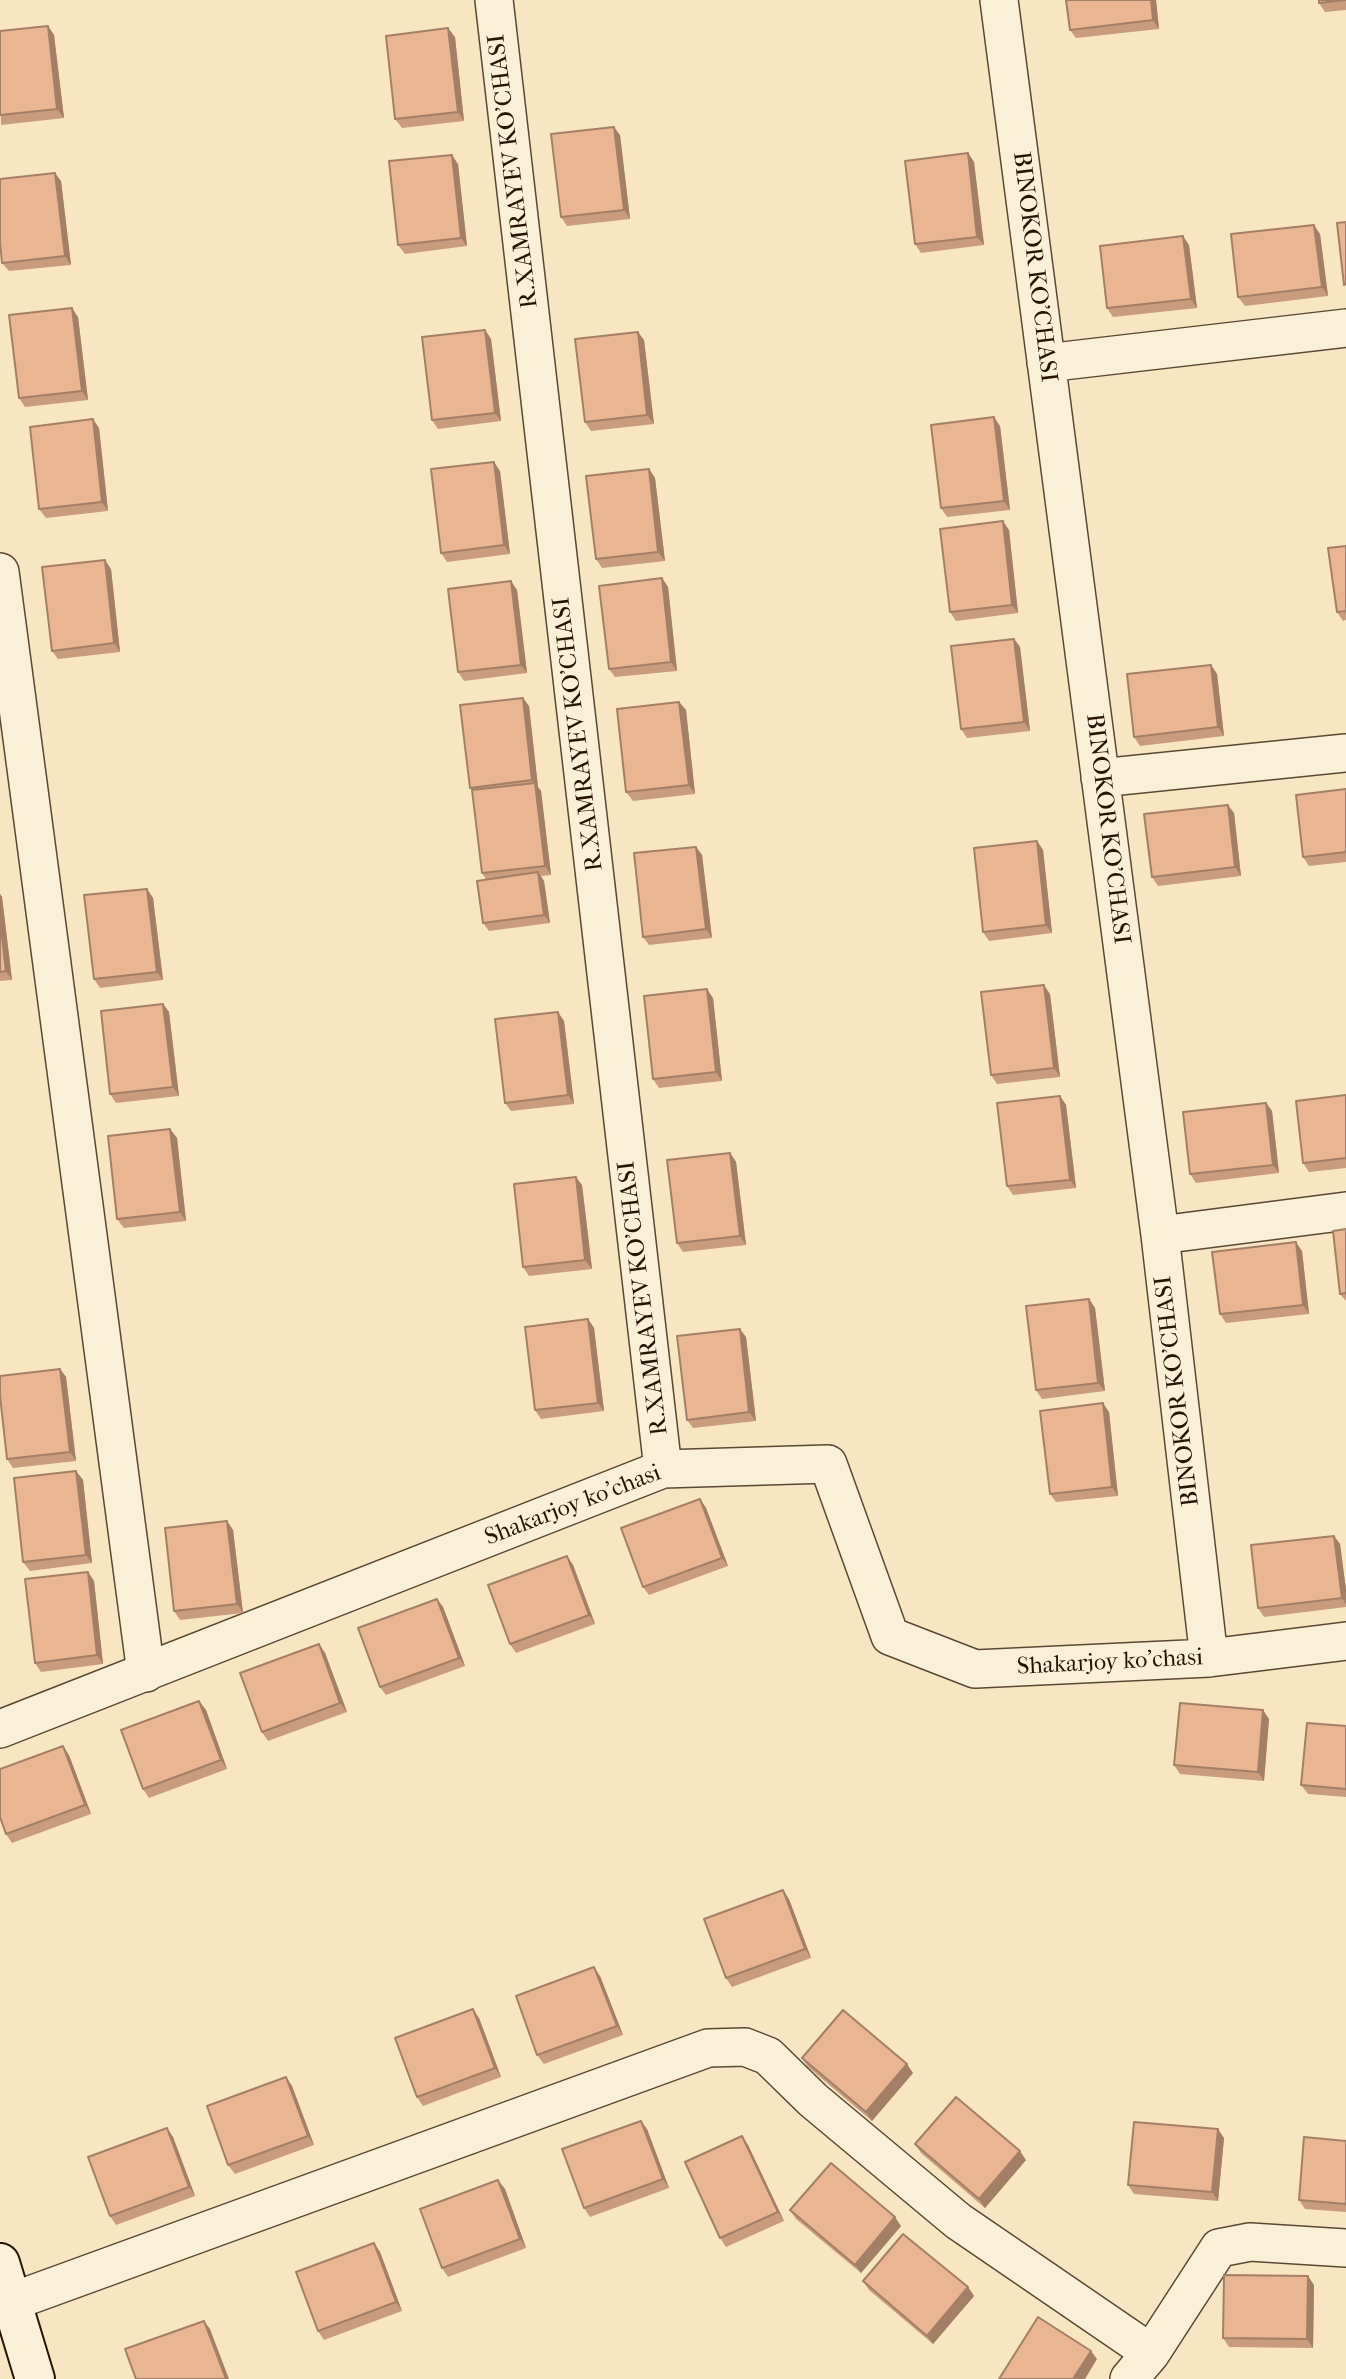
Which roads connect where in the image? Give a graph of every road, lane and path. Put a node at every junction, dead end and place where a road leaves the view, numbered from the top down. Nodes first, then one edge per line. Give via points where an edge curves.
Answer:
1 (494, 0) edge
2 (999, 0) edge
3 (1346, 328) edge
4 (1046, 363) junction
5 (0, 572) edge
6 (1346, 753) edge
7 (1100, 778) junction
8 (1346, 1211) edge
9 (1160, 1235) junction
10 (663, 1469) junction
11 (1346, 1641) edge
12 (1209, 1658) junction
13 (146, 1673) junction
14 (0, 1729) edge
15 (1346, 2248) edge
16 (0, 2263) edge
17 (11, 2302) junction
18 (1140, 2366) edge
19 (35, 2379) edge

1 - 10 street, R.XAMRAYEV KO'CHASI
2 - 4 street, BINOKOR KO'CHASI
3 - 4 street
4 - 7 street, BINOKOR KO'CHASI
5 - 13 street
6 - 7 street
7 - 9 street, BINOKOR KO'CHASI
8 - 9 street
9 - 12 street, BINOKOR KO'CHASI
10 - 12 street, Shakarjoy ko'chasi via 828,1464 890,1636 975,1669
10 - 13 street, Shakarjoy ko'chasi
11 - 12 street, Shakarjoy ko'chasi
13 - 14 street, Shakarjoy ko'chasi
15 - 18 street via 1250,2242 1219,2248
16 - 17 street
17 - 18 street via 708,2048 745,2047 768,2056 813,2100 958,2221
17 - 19 street

